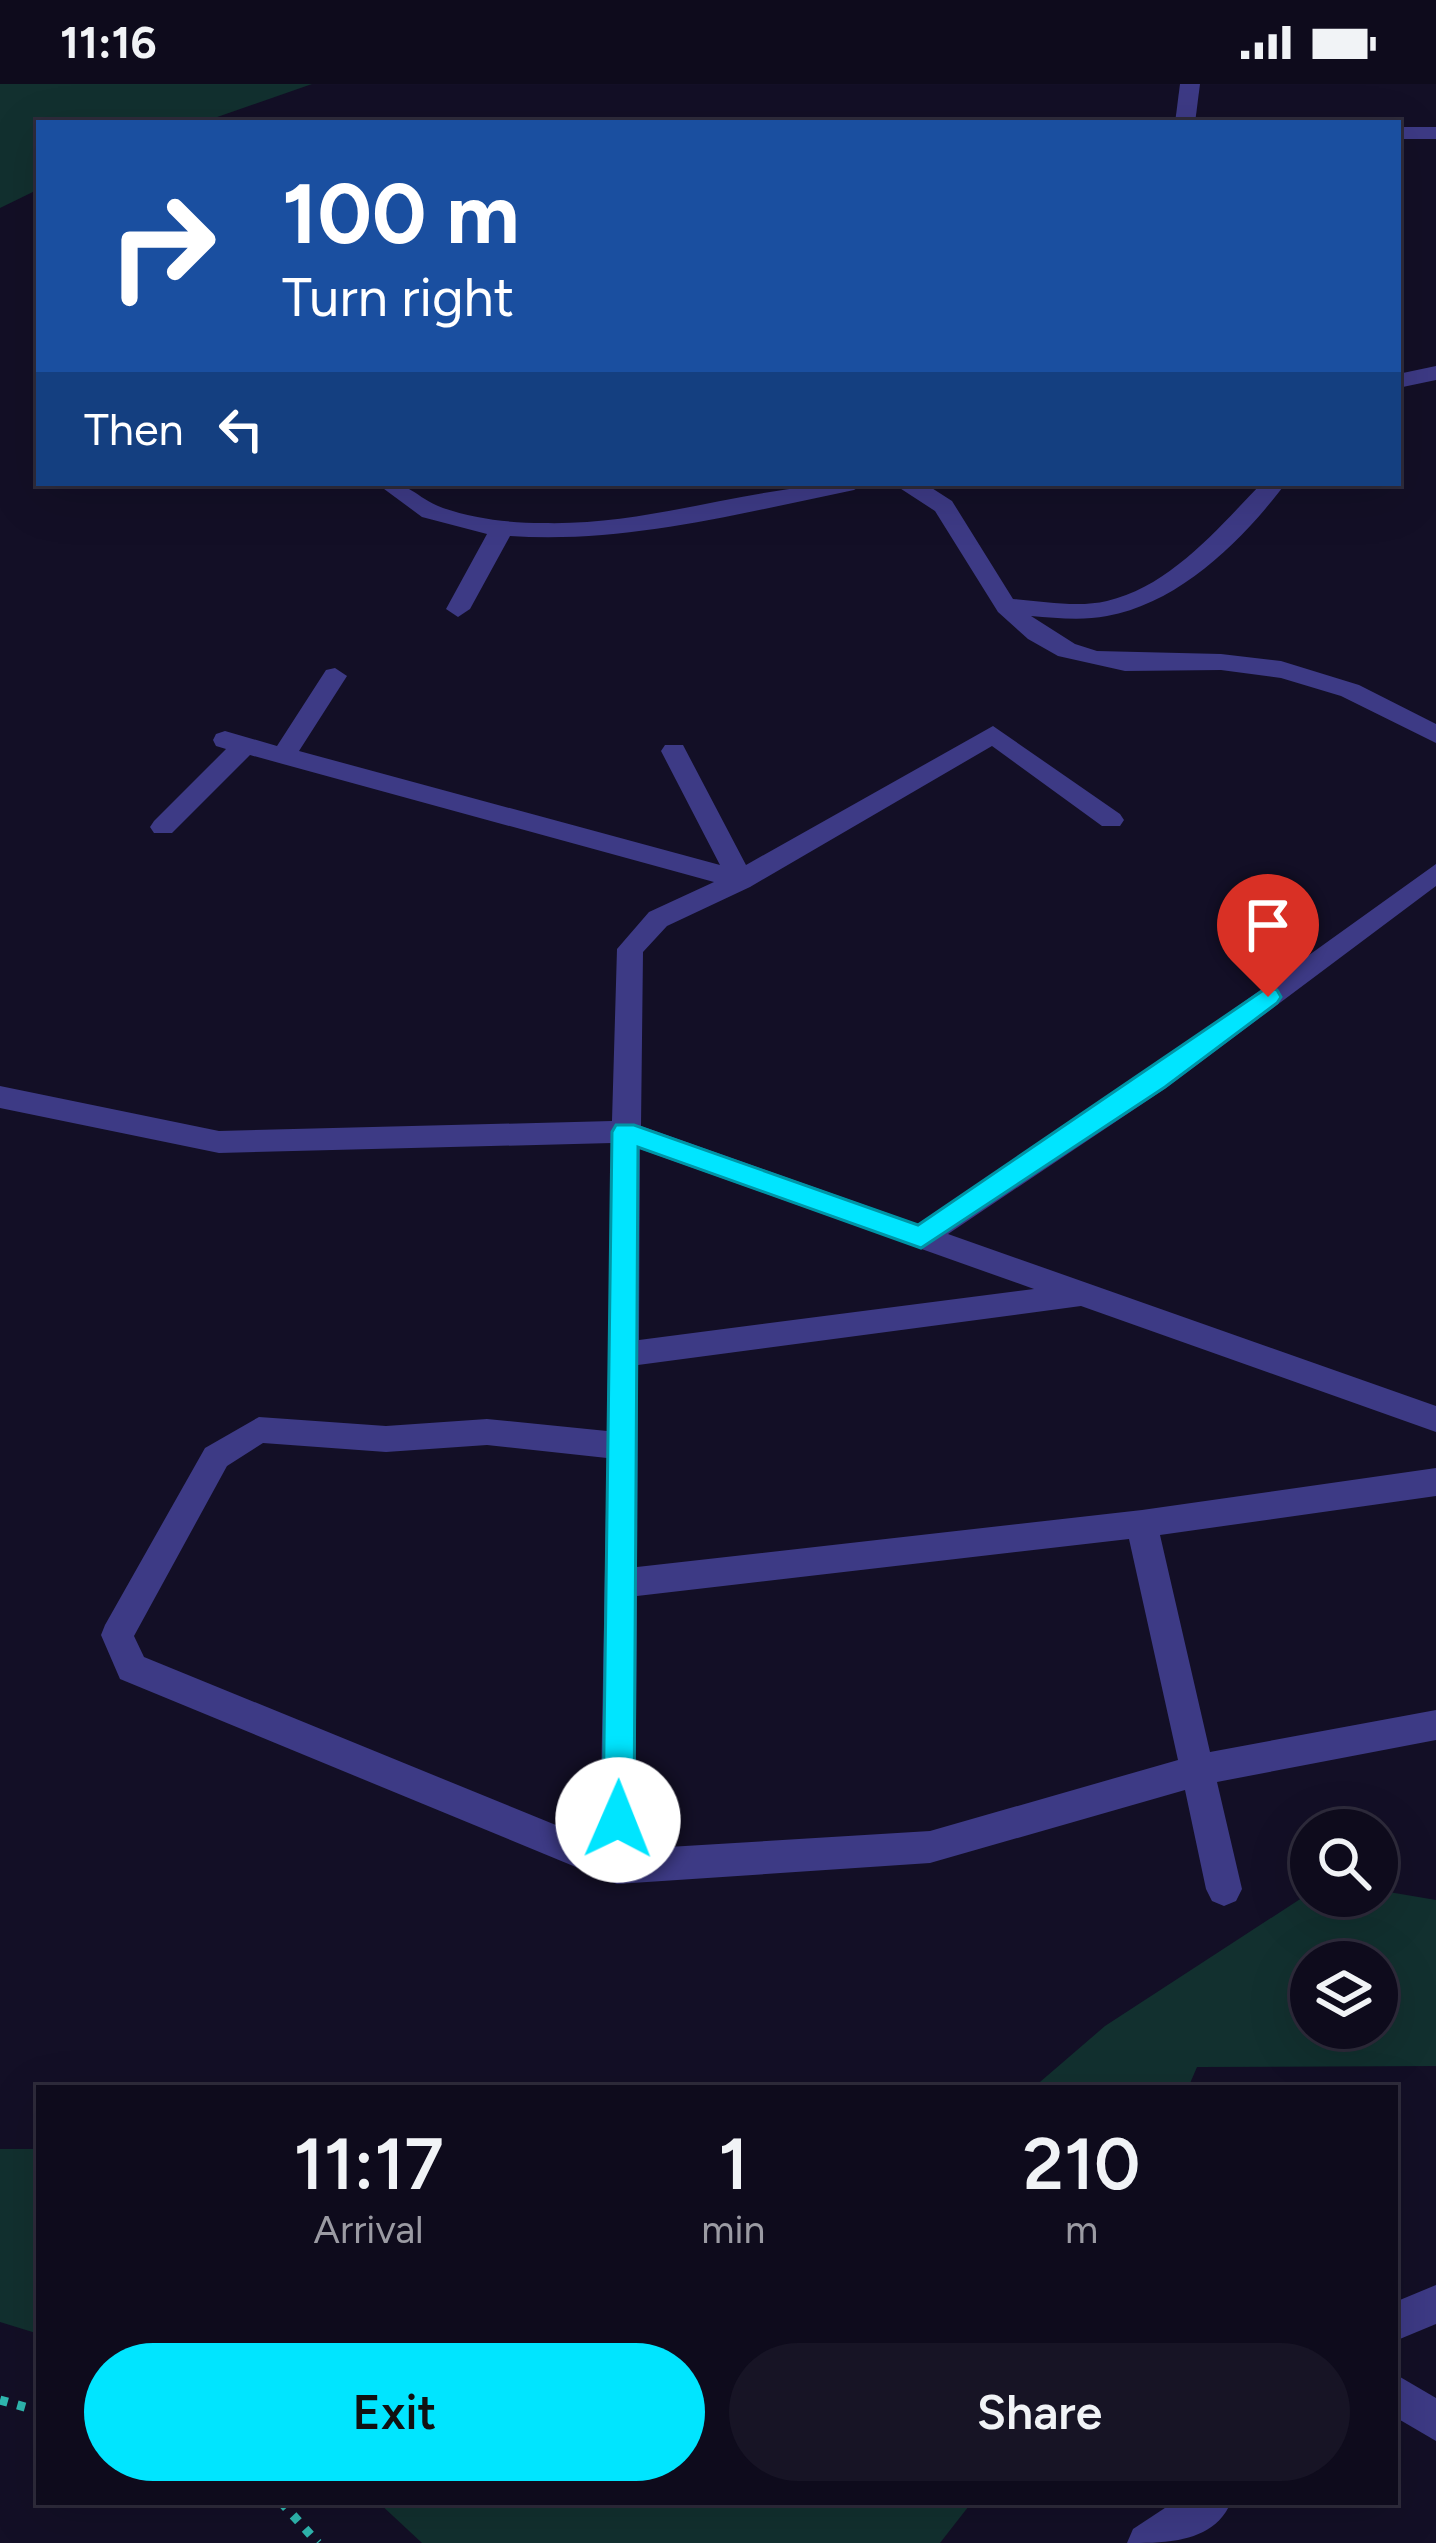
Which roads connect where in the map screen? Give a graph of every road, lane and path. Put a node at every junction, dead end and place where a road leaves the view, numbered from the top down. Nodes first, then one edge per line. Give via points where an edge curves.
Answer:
1 (1190, 84) edge
2 (1185, 120) edge
3 (1401, 133) edge
4 (1436, 133) edge
5 (1436, 374) edge
6 (1401, 380) edge
7 (392, 486) edge
8 (837, 486) edge
9 (910, 486) edge
10 (1272, 486) edge
11 (501, 530) junction
12 (1006, 607) junction
13 (458, 609) dead end
14 (335, 676) dead end
15 (1436, 735) edge
16 (674, 751) dead end
17 (283, 756) junction
18 (1111, 820) dead end
19 (163, 827) dead end
20 (1436, 873) edge
21 (741, 880) junction
22 (0, 1097) edge
23 (625, 1132) junction
24 (921, 1237) junction
25 (1083, 1295) junction
26 (621, 1355) junction
27 (1436, 1419) edge
28 (620, 1446) junction
29 (1436, 1482) edge
30 (1142, 1524) junction
31 (622, 1583) junction
32 (1436, 1725) edge
33 (1199, 1770) junction
34 (617, 1867) junction
35 (1224, 1889) dead end
36 (1436, 2304) edge
37 (1398, 2321) edge
38 (1398, 2396) edge
39 (0, 2400) edge
40 (36, 2410) edge
41 (1436, 2421) edge
42 (284, 2505) edge
43 (1206, 2505) edge
44 (318, 2543) edge
45 (1147, 2543) edge

1 - 2 street
3 - 4 street
5 - 6 street
7 - 11 street via 449,518
8 - 11 street via 572,533
9 - 12 street via 952,510
10 - 12 street via 1161,588 1108,609
11 - 13 street
12 - 15 street via 1059,648 1123,666 1253,665 1323,680
14 - 17 street
16 - 21 street
17 - 19 street via 235,743
17 - 21 street
18 - 21 street via 993,734
20 - 24 street via 1156,1080
21 - 23 street via 658,920 630,949
22 - 23 street via 219,1142
23 - 24 street
23 - 26 street
24 - 25 street
25 - 26 street
25 - 27 street
26 - 28 street
28 - 31 street
28 - 34 street via 487,1432 386,1439 260,1430 216,1457 117,1635 132,1668
29 - 30 street
30 - 31 street
30 - 33 street
31 - 34 street
32 - 33 street
33 - 34 street via 930,1847
33 - 35 street
36 - 37 street
38 - 41 street
39 - 40 path
42 - 44 path
43 - 45 street

